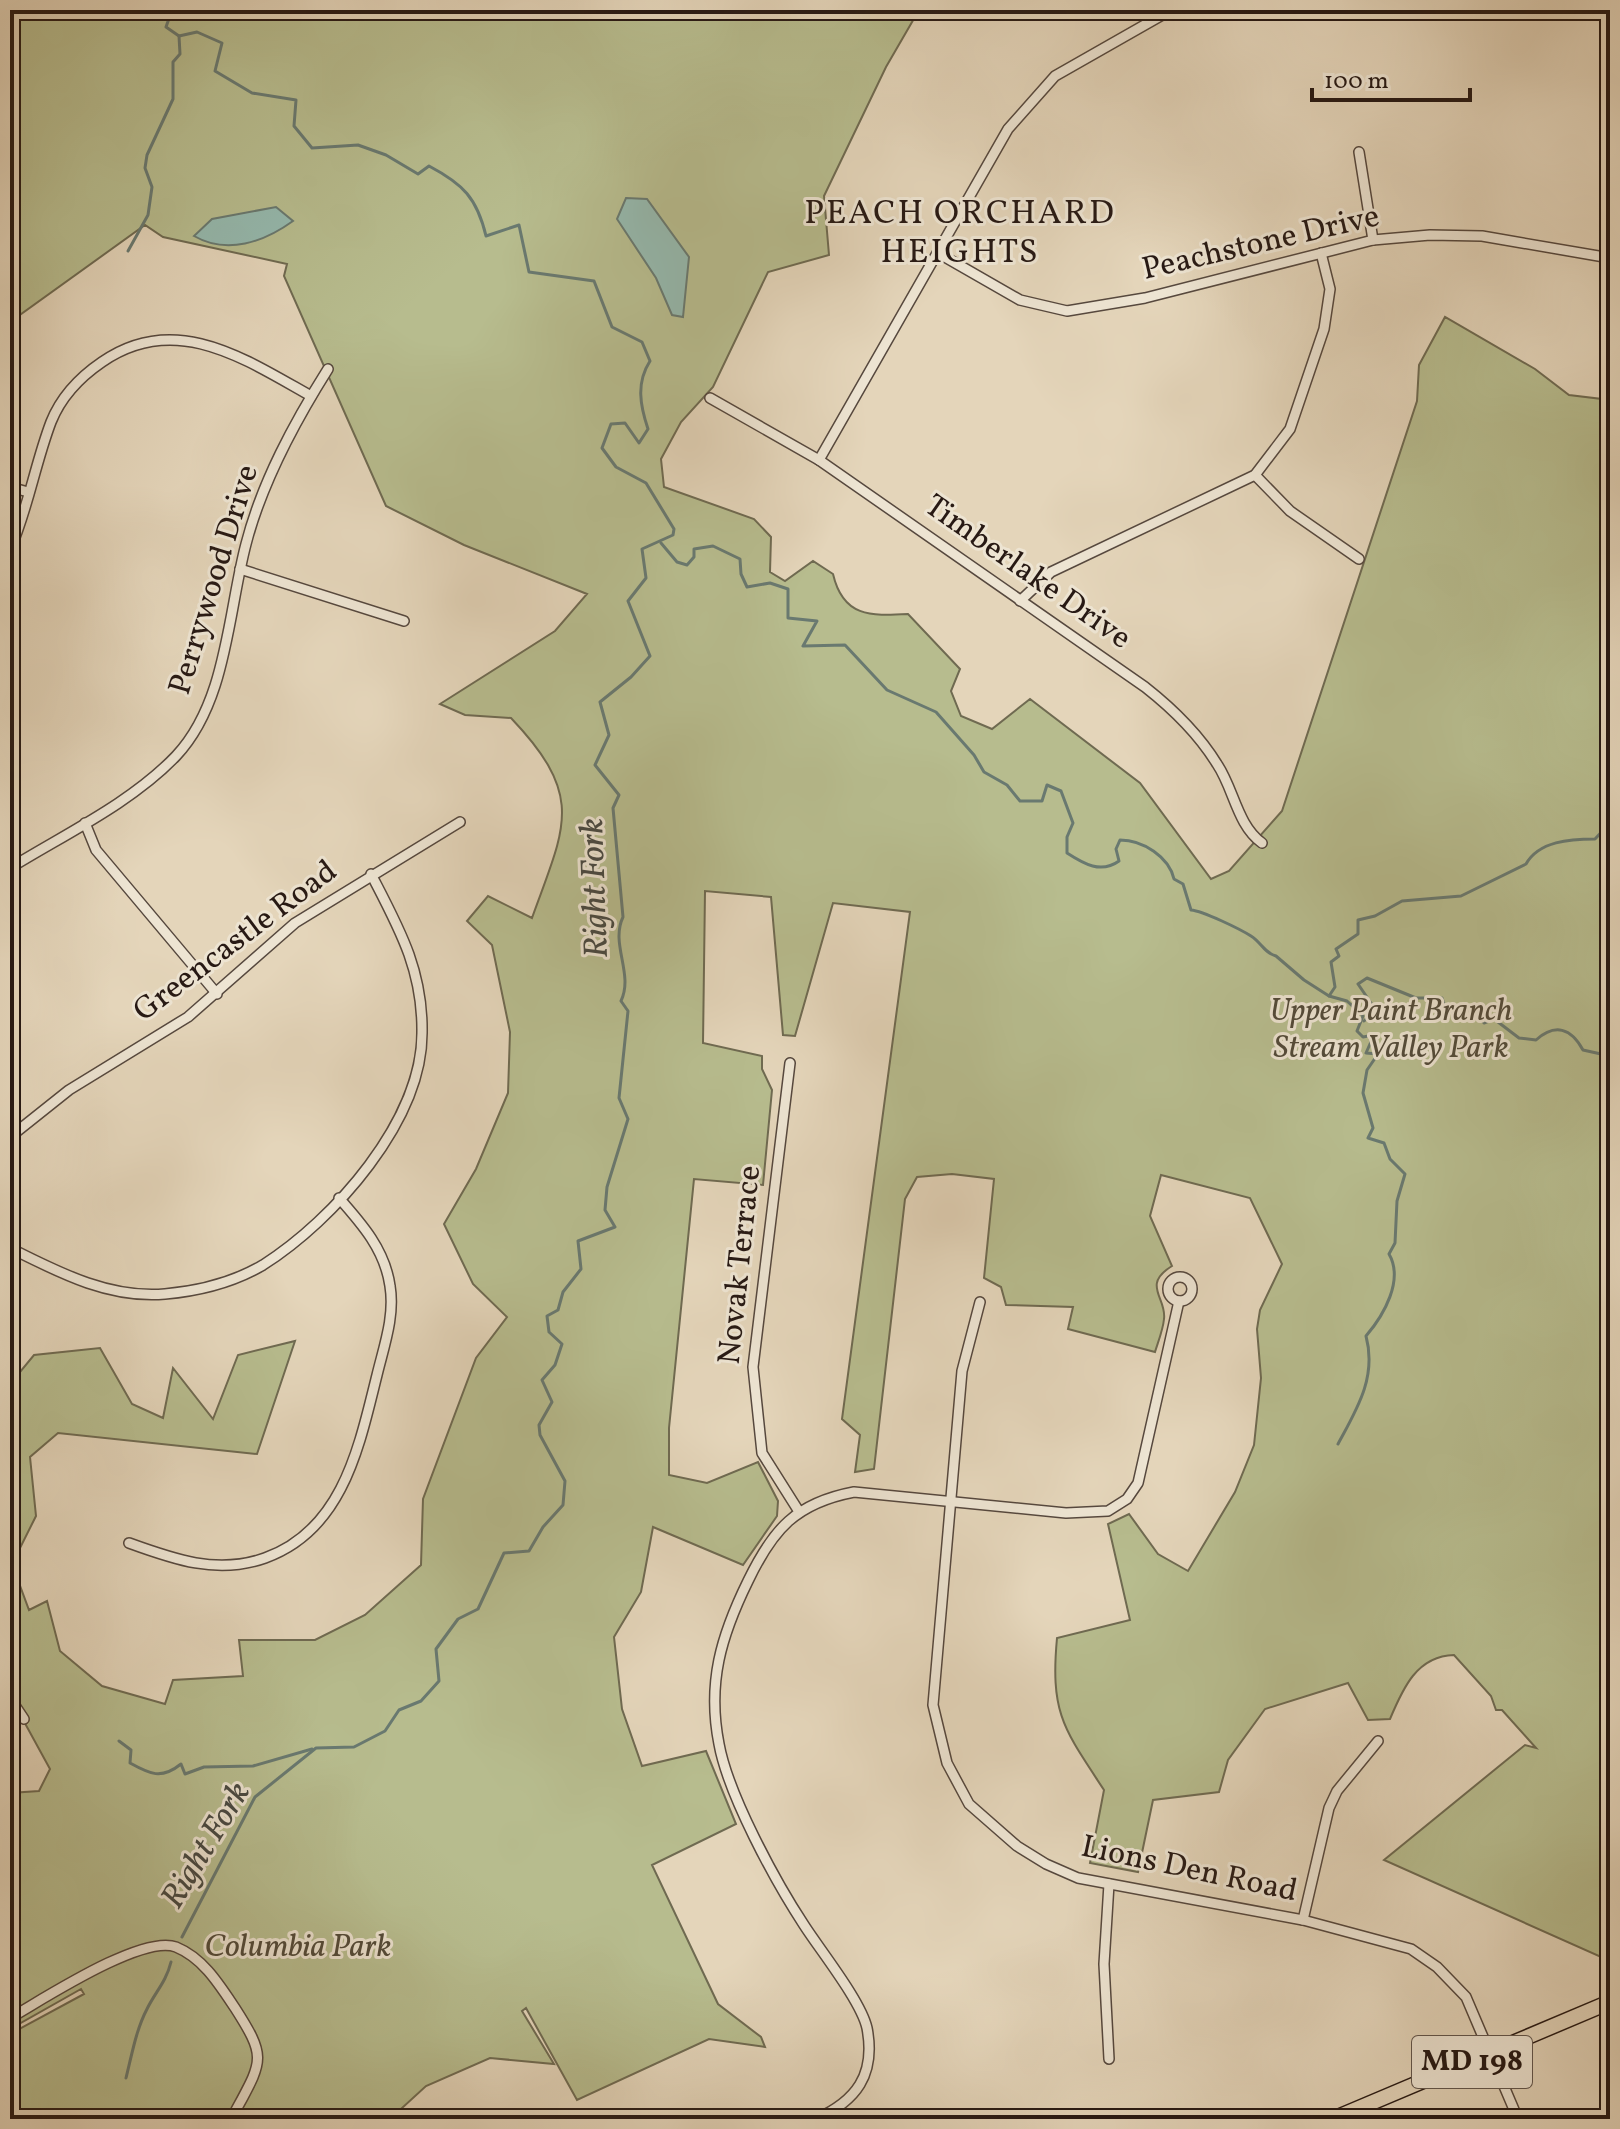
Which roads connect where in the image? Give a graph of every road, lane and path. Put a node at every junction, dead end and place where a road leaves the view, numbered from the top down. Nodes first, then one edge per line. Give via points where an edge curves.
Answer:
1 (1171, 10) edge
2 (1359, 152) dead end
3 (1373, 240) junction
4 (938, 253) junction
5 (1321, 253) junction
6 (1610, 258) edge
7 (328, 369) dead end
8 (311, 396) junction
9 (710, 398) dead end
10 (819, 460) junction
11 (1255, 475) junction
12 (10, 487) edge
13 (28, 492) junction
14 (10, 550) edge
15 (1359, 559) dead end
16 (240, 569) junction
17 (1020, 601) junction
18 (404, 621) dead end
19 (460, 822) dead end
20 (85, 823) junction
21 (1262, 843) dead end
22 (10, 868) edge
23 (371, 874) junction
24 (217, 994) junction
25 (790, 1063) dead end
26 (10, 1137) edge
27 (339, 1198) junction
28 (10, 1248) edge
29 (1179, 1301) dead end
30 (980, 1302) dead end
31 (949, 1500) junction
32 (798, 1510) junction
33 (129, 1543) dead end
34 (10, 1698) edge
35 (24, 1719) dead end
36 (1378, 1741) dead end
37 (1109, 1884) junction
38 (1303, 1920) junction
39 (1610, 2002) edge
40 (10, 2018) edge
41 (1490, 2055) junction
42 (1109, 2059) dead end
43 (235, 2112) dead end
44 (816, 2119) edge
45 (1333, 2119) edge
46 (1518, 2119) edge

1 - 4 street via 1082,58 1039,90 1008,129
2 - 3 street
3 - 5 street, Peachstone Drive
3 - 6 street, Peachstone Drive via 1482,236
4 - 5 street, Peachstone Drive via 1020,300 1067,311 1145,298
4 - 10 street
5 - 11 street via 1330,289 1324,329 1290,429
7 - 8 street, Perrywood Drive
8 - 13 street via 206,343 157,339 116,352 85,374 59,405
8 - 16 street, Perrywood Drive via 264,490
9 - 10 street, Timberlake Drive
10 - 17 street, Timberlake Drive
11 - 15 street via 1290,511
11 - 17 street via 1051,572
12 - 13 street
13 - 14 street
16 - 18 street
16 - 20 street, Perrywood Drive via 213,687 193,733 176,756 135,791
17 - 21 street, Timberlake Drive via 1145,687 1190,727 1219,766 1250,834
19 - 23 street, Greencastle Road
20 - 22 street, Perrywood Drive
20 - 24 street via 96,850
23 - 24 street, Greencastle Road via 295,923
23 - 27 street via 410,949 423,1035 408,1101 367,1170
24 - 26 street, Greencastle Road via 69,1090
25 - 32 street, Novak Terrace via 753,1367 762,1453
27 - 28 street via 262,1265 210,1286 164,1294 94,1286
27 - 33 street via 377,1245 390,1286 390,1322 347,1479 321,1520 263,1559 217,1566 186,1563
29 - 31 street via 1138,1483 1127,1499 1108,1511 1066,1513
30 - 31 street, Lions Den Road via 962,1371
31 - 32 street via 854,1492
31 - 37 street, Lions Den Road via 933,1705 947,1763 969,1804 1017,1846 1078,1878
32 - 44 street via 758,1559 737,1602 719,1646 713,1703 719,1748 738,1798 802,1922 866,2025 866,2071 843,2106
34 - 35 street
36 - 38 street via 1329,1808
37 - 38 street, Lions Den Road
37 - 42 street via 1104,1964
38 - 41 street, Lions Den Road via 1381,1938 1411,1949 1437,1967 1466,1997
39 - 41 main road, MD 198
40 - 43 street via 139,1949 173,1945 211,1974 257,2041 255,2071
41 - 45 main road, MD 198
41 - 46 street, Lions Den Road

